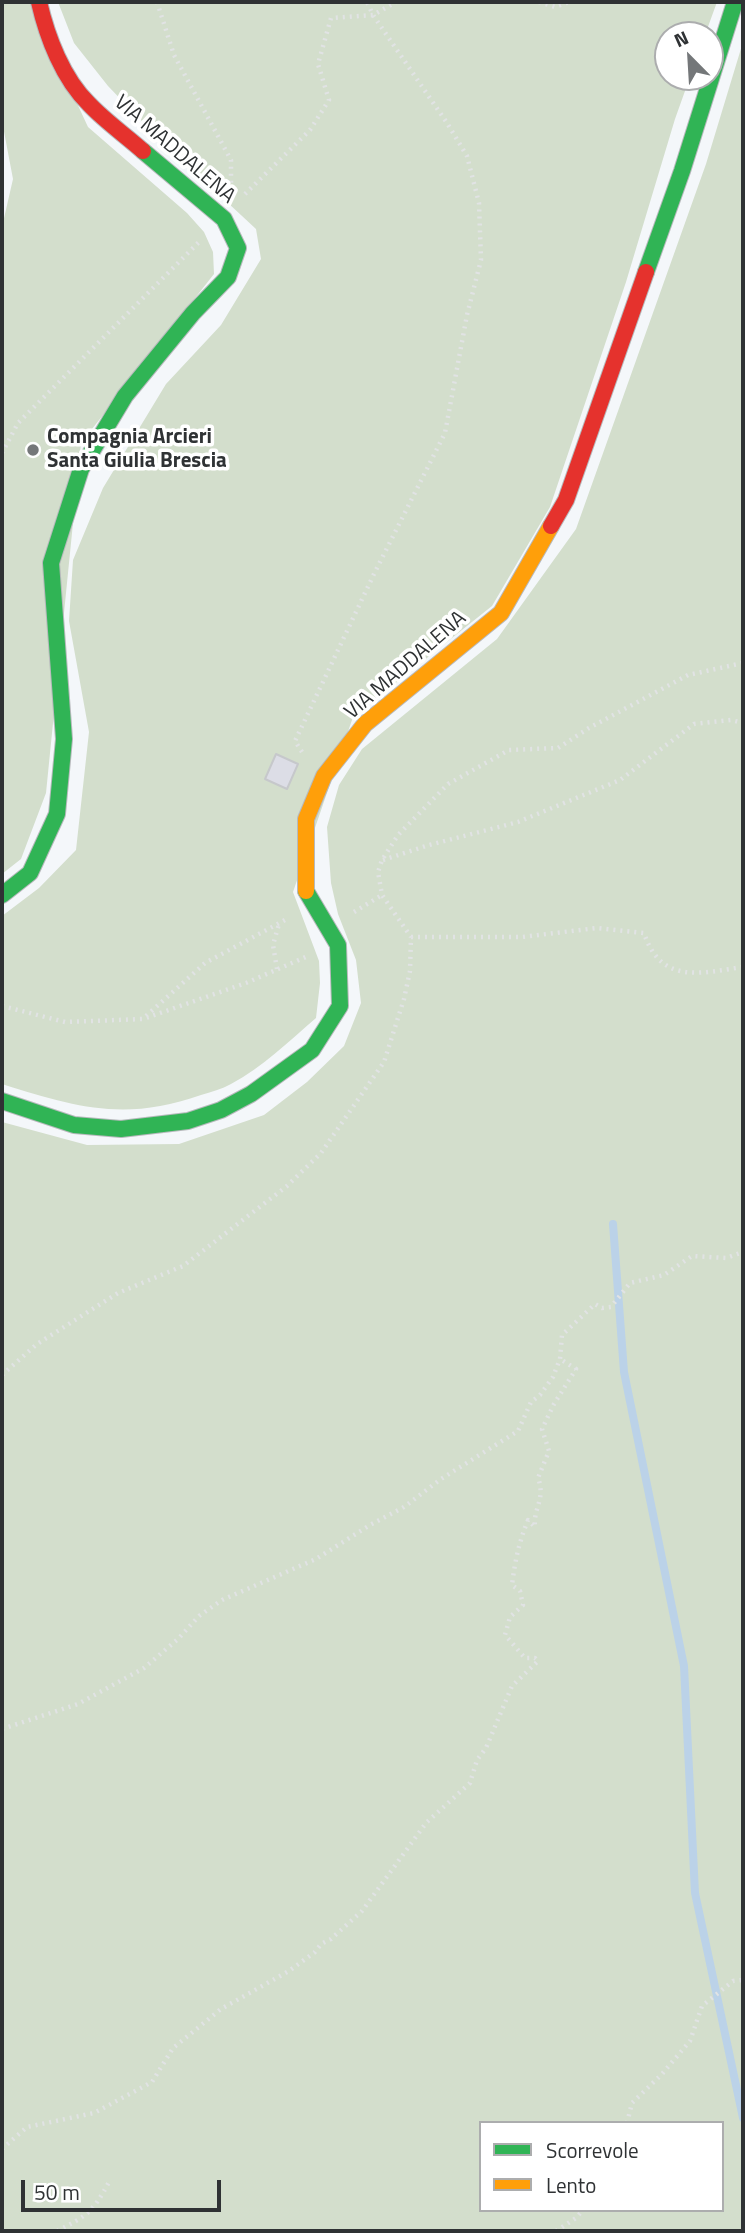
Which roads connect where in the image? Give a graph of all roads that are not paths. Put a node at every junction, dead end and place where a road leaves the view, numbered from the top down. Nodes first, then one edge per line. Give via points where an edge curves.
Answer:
1 (39, 2) edge
2 (735, 2) edge
3 (2, 895) edge
4 (2, 1101) edge

1 - 3 street, VIA MADDALENA via 62,67 87,103 224,217 237,248 228,277 125,396 80,469 51,562 64,739 57,814 30,873
2 - 4 street, VIA MADDALENA via 682,171 566,500 501,613 365,724 324,776 306,819 305,890 338,945 340,1006 312,1050 251,1094 188,1121 121,1129 74,1125

